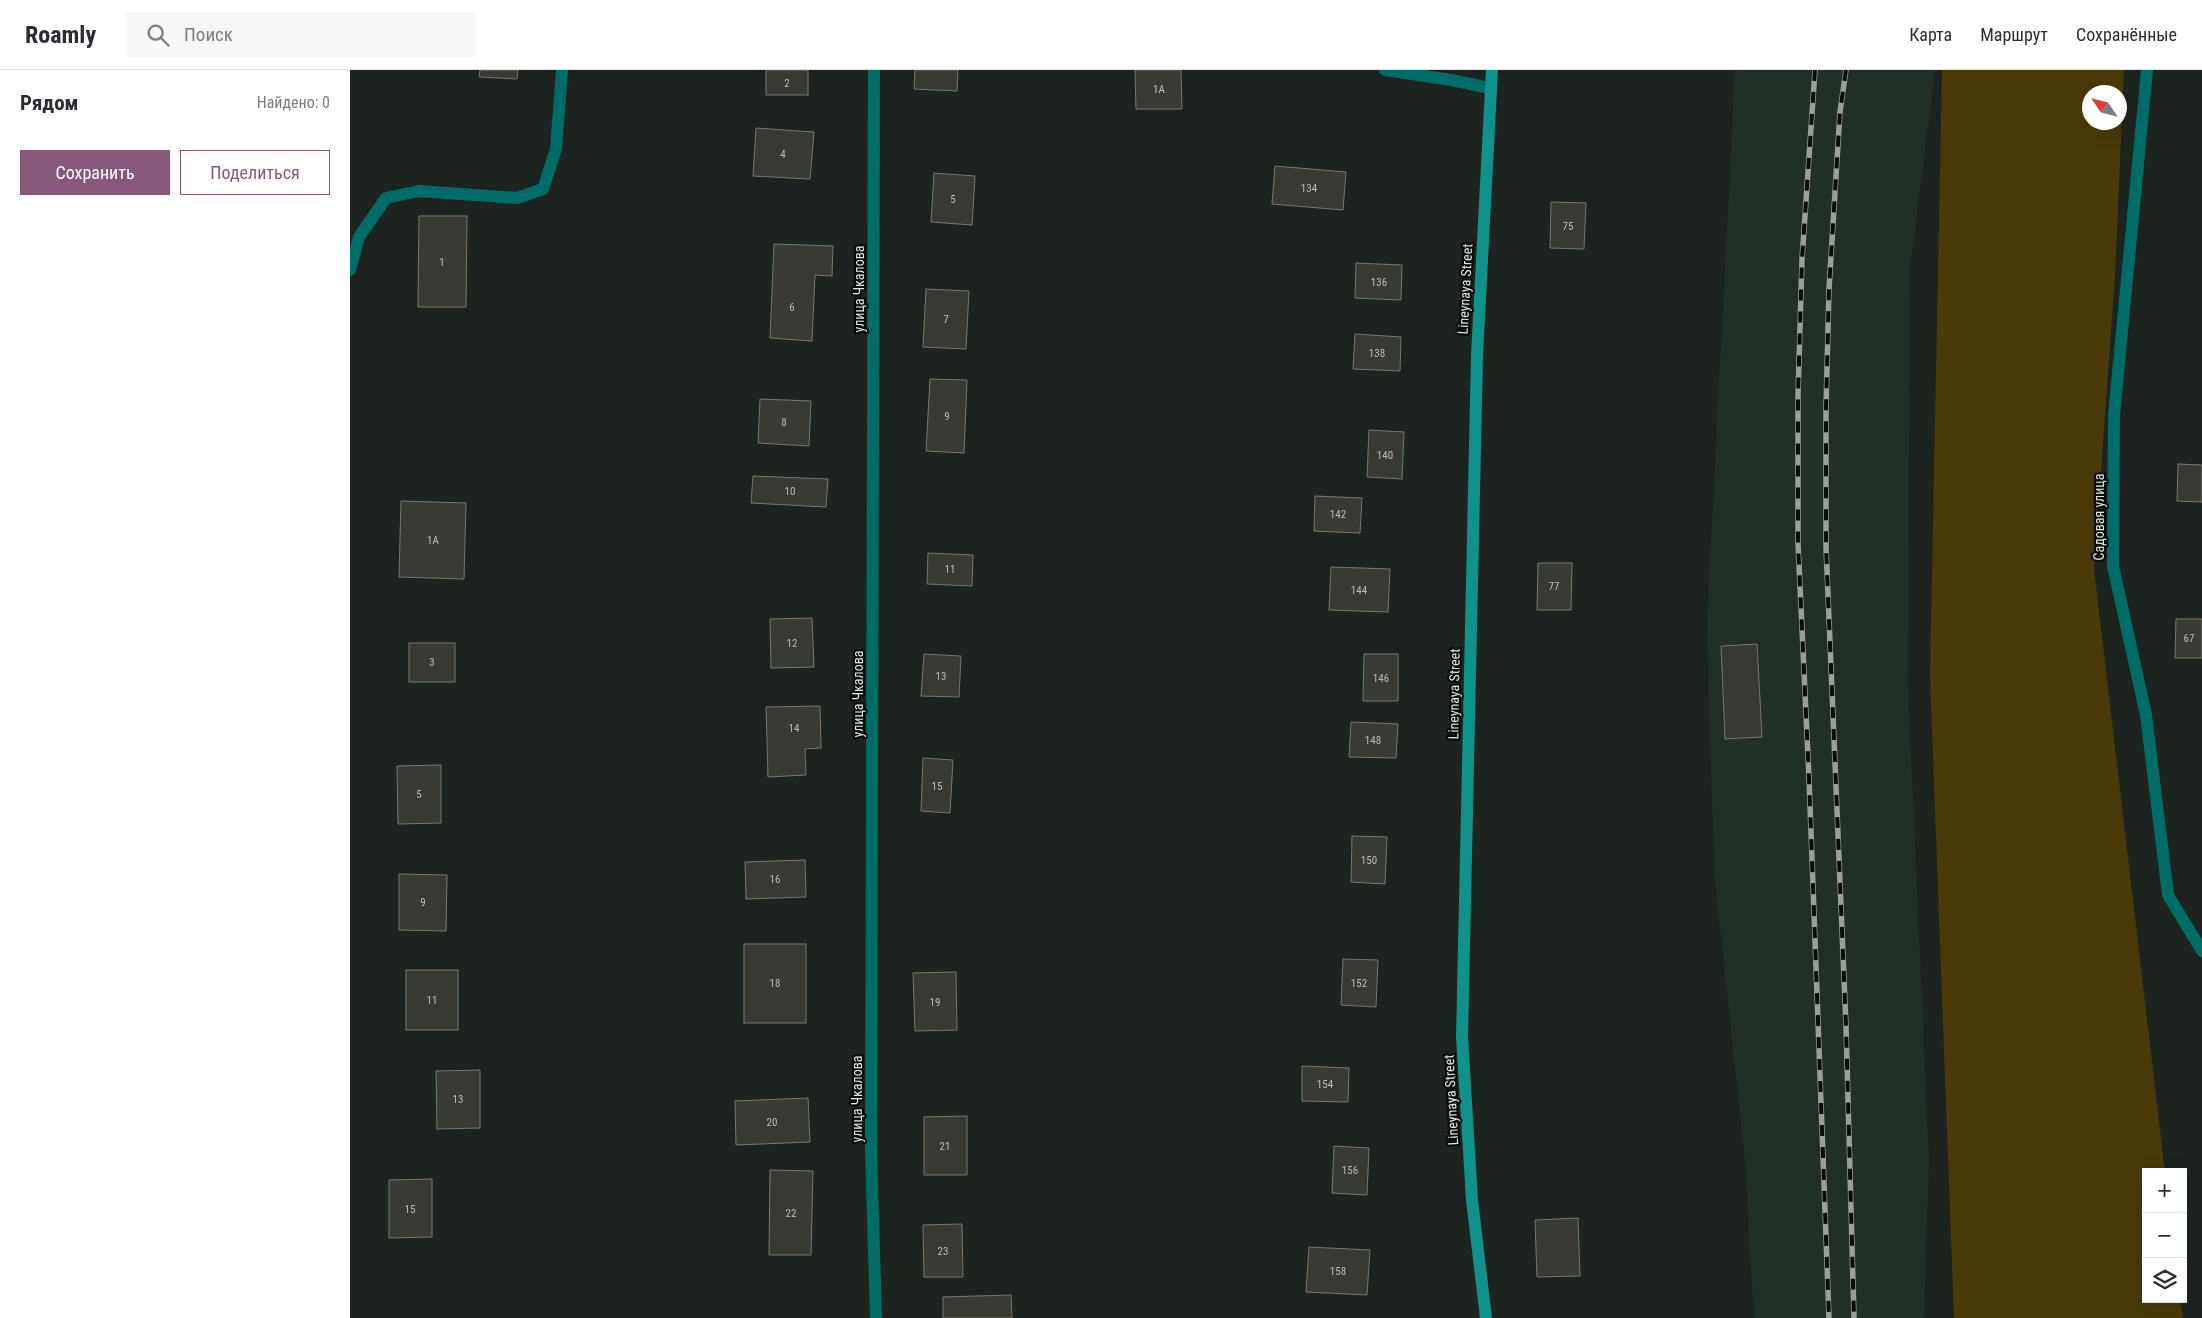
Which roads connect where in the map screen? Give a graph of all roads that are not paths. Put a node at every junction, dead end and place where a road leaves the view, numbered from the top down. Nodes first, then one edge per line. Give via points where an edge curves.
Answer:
1 (562, 70) edge
2 (874, 70) edge
3 (1385, 70) edge
4 (1492, 70) edge
5 (2147, 70) edge
6 (1490, 88) junction
7 (350, 270) edge
8 (2202, 951) edge
9 (876, 1318) edge
10 (1486, 1318) edge

1 - 7 street via 556,148 543,189 517,198 419,191 386,198 359,238
2 - 9 street, улица Чкалова via 872,1150
3 - 6 street
4 - 6 main road, Lineynaya Street
5 - 8 street, Садовая улица via 2114,415 2113,566 2146,716 2168,895
6 - 10 main road, Lineynaya Street via 1477,356 1462,1037 1472,1200

